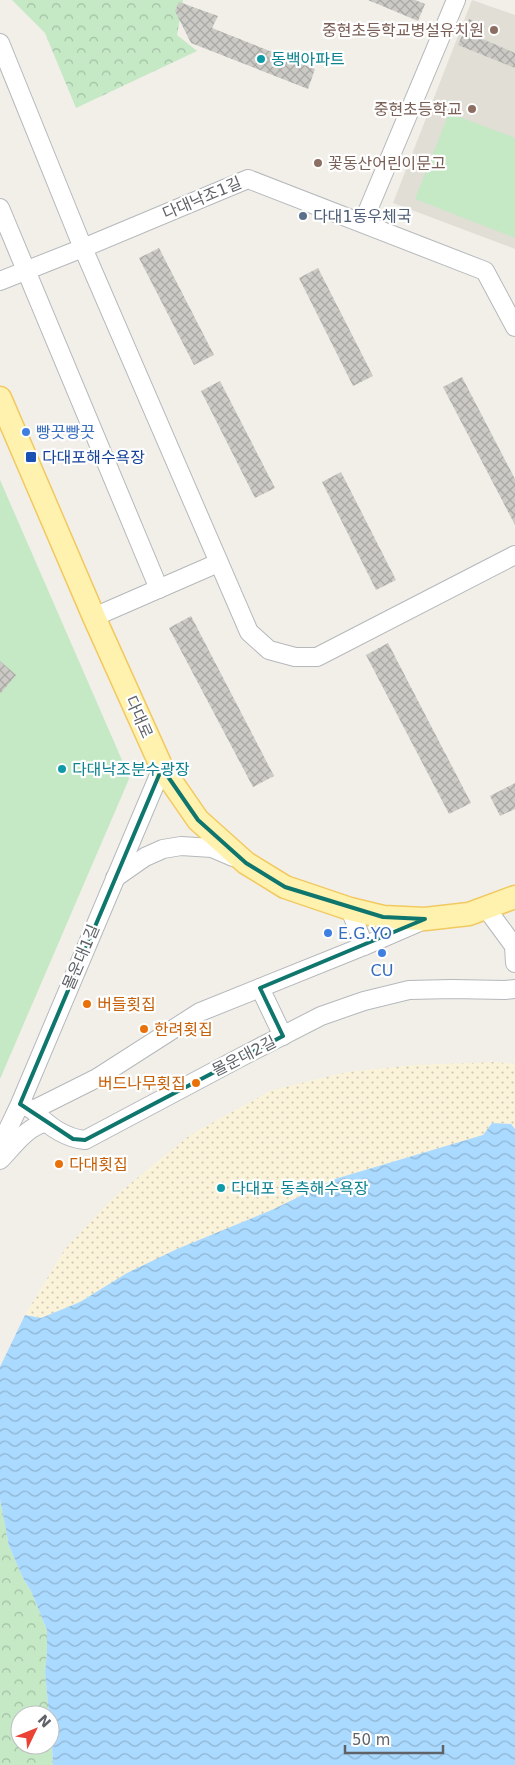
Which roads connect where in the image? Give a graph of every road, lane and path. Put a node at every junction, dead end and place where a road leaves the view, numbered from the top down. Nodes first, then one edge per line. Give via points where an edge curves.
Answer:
1 (456, 0) edge
2 (0, 43) edge
3 (0, 208) edge
4 (363, 222) junction
5 (83, 248) junction
6 (26, 271) junction
7 (0, 281) edge
8 (515, 328) edge
9 (0, 398) edge
10 (515, 555) edge
11 (218, 563) junction
12 (159, 589) junction
13 (94, 617) junction
14 (162, 768) junction
15 (246, 863) junction
16 (114, 879) junction
17 (515, 897) edge
18 (486, 908) junction
19 (350, 910) junction
20 (426, 919) junction
21 (364, 946) junction
22 (515, 963) edge
23 (260, 988) junction
24 (515, 988) edge
25 (284, 1036) junction
26 (26, 1107) junction
27 (45, 1123) junction
28 (0, 1146) edge
29 (0, 1160) edge

1 - 4 street
2 - 5 street
3 - 6 street
4 - 5 street, 다대낙조1길 via 248,178
4 - 8 street, 다대낙조1길 via 485,271
5 - 6 street, 다대낙조1길
5 - 11 street
6 - 7 street, 다대낙조1길
6 - 12 street
9 - 13 main road, 다대로
10 - 11 street via 317,657 295,657 269,650 249,632
11 - 12 street
12 - 13 street
13 - 14 main road, 다대로
14 - 15 main road, 다대로 via 198,820
14 - 16 street, 몰운대1길
15 - 16 street via 212,848 181,846 145,857
15 - 19 main road, 다대로 via 285,887
16 - 26 street, 몰운대1길
17 - 18 main road, 다대로
18 - 20 main road, 다대로 via 470,914
18 - 22 street via 514,946
19 - 20 main road, 다대로 via 383,918
19 - 21 street
20 - 21 street
21 - 23 street
23 - 25 street
23 - 26 street via 200,1012 97,1078
24 - 25 street, 몰운대2길 via 409,990 321,1016
25 - 27 street, 몰운대2길 via 85,1140 73,1139
26 - 27 street, 몰운대2길
26 - 28 street, 몰운대1길
27 - 29 street via 27,1132

